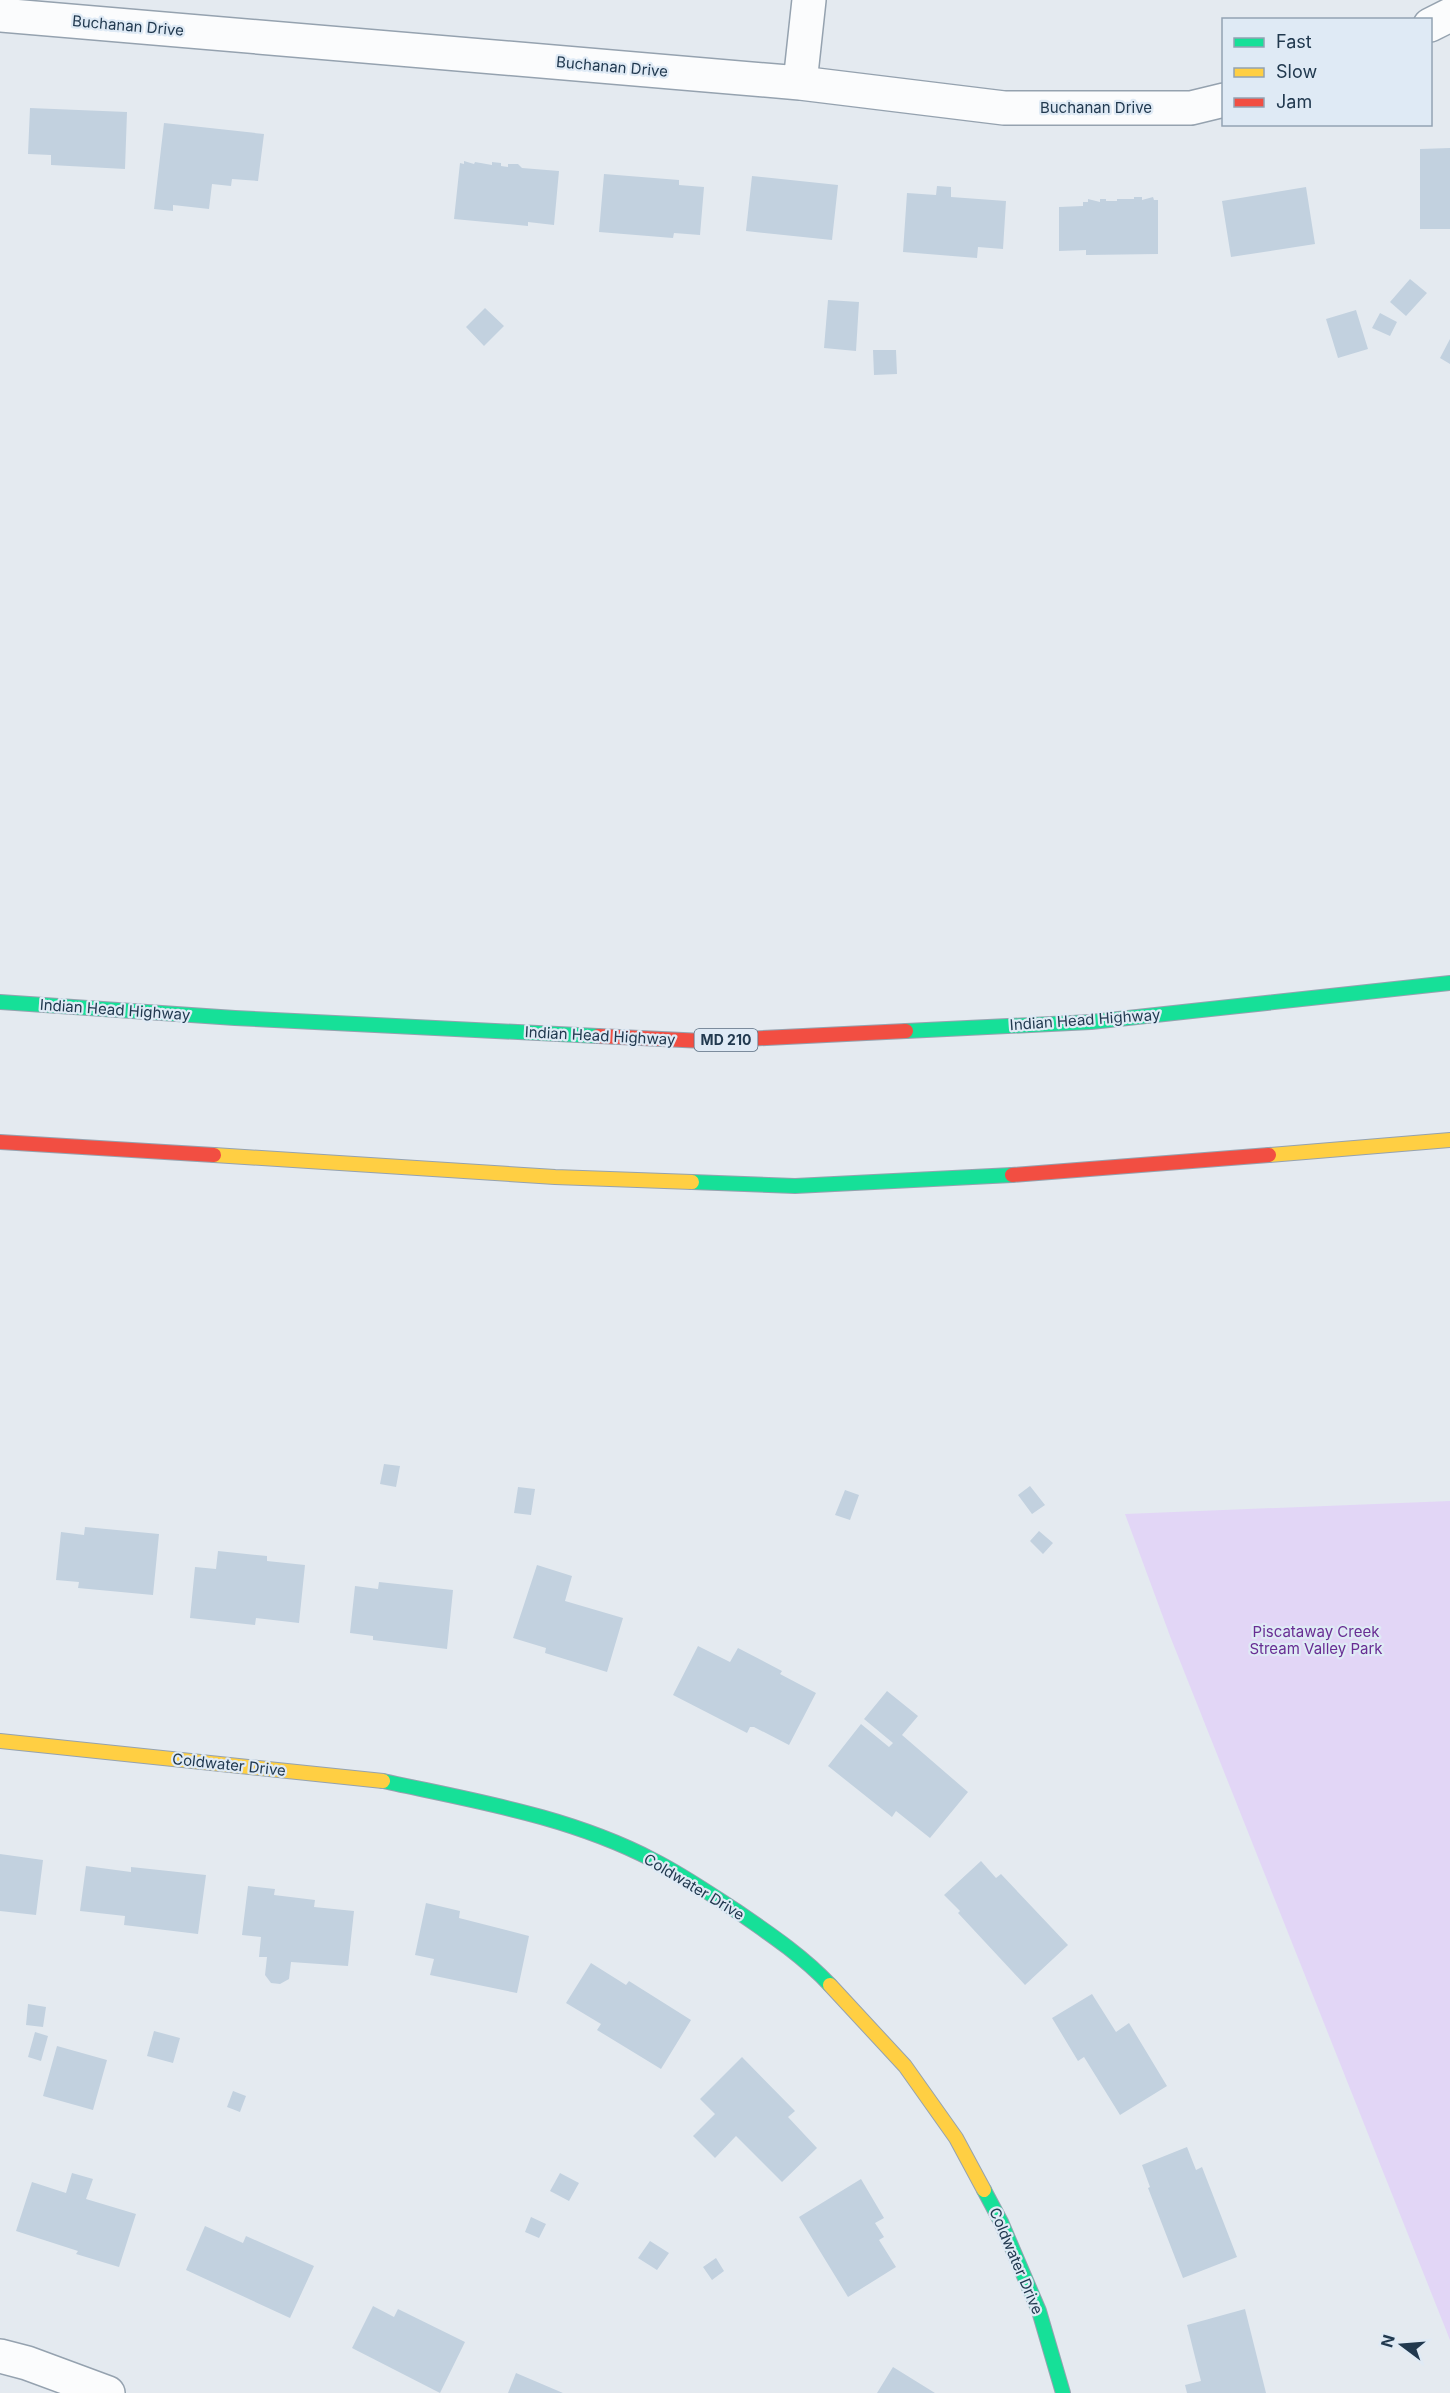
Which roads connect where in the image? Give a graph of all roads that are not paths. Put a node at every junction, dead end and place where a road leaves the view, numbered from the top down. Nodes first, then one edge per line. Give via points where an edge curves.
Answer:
1 (808, 0) edge
2 (0, 15) edge
3 (1450, 15) edge
4 (1432, 25) edge
5 (800, 83) junction
6 (1222, 100) edge
7 (1450, 983) edge
8 (0, 1002) edge
9 (1450, 1140) edge
10 (0, 1142) edge
11 (0, 1741) edge
12 (0, 2356) edge
13 (108, 2393) edge
14 (1063, 2393) edge

1 - 5 street
2 - 5 street, Buchanan Drive
3 - 4 street
5 - 6 street, Buchanan Drive via 1004,108 1191,108
7 - 8 main road, Indian Head Highway / MD 210 via 1091,1022 704,1041
9 - 10 main road via 1039,1173 795,1186 555,1177
11 - 14 main road, Coldwater Drive via 377,1780 569,1825 652,1859 700,1887 818,1972 905,2066 956,2138 1001,2222 1039,2311
12 - 13 street

